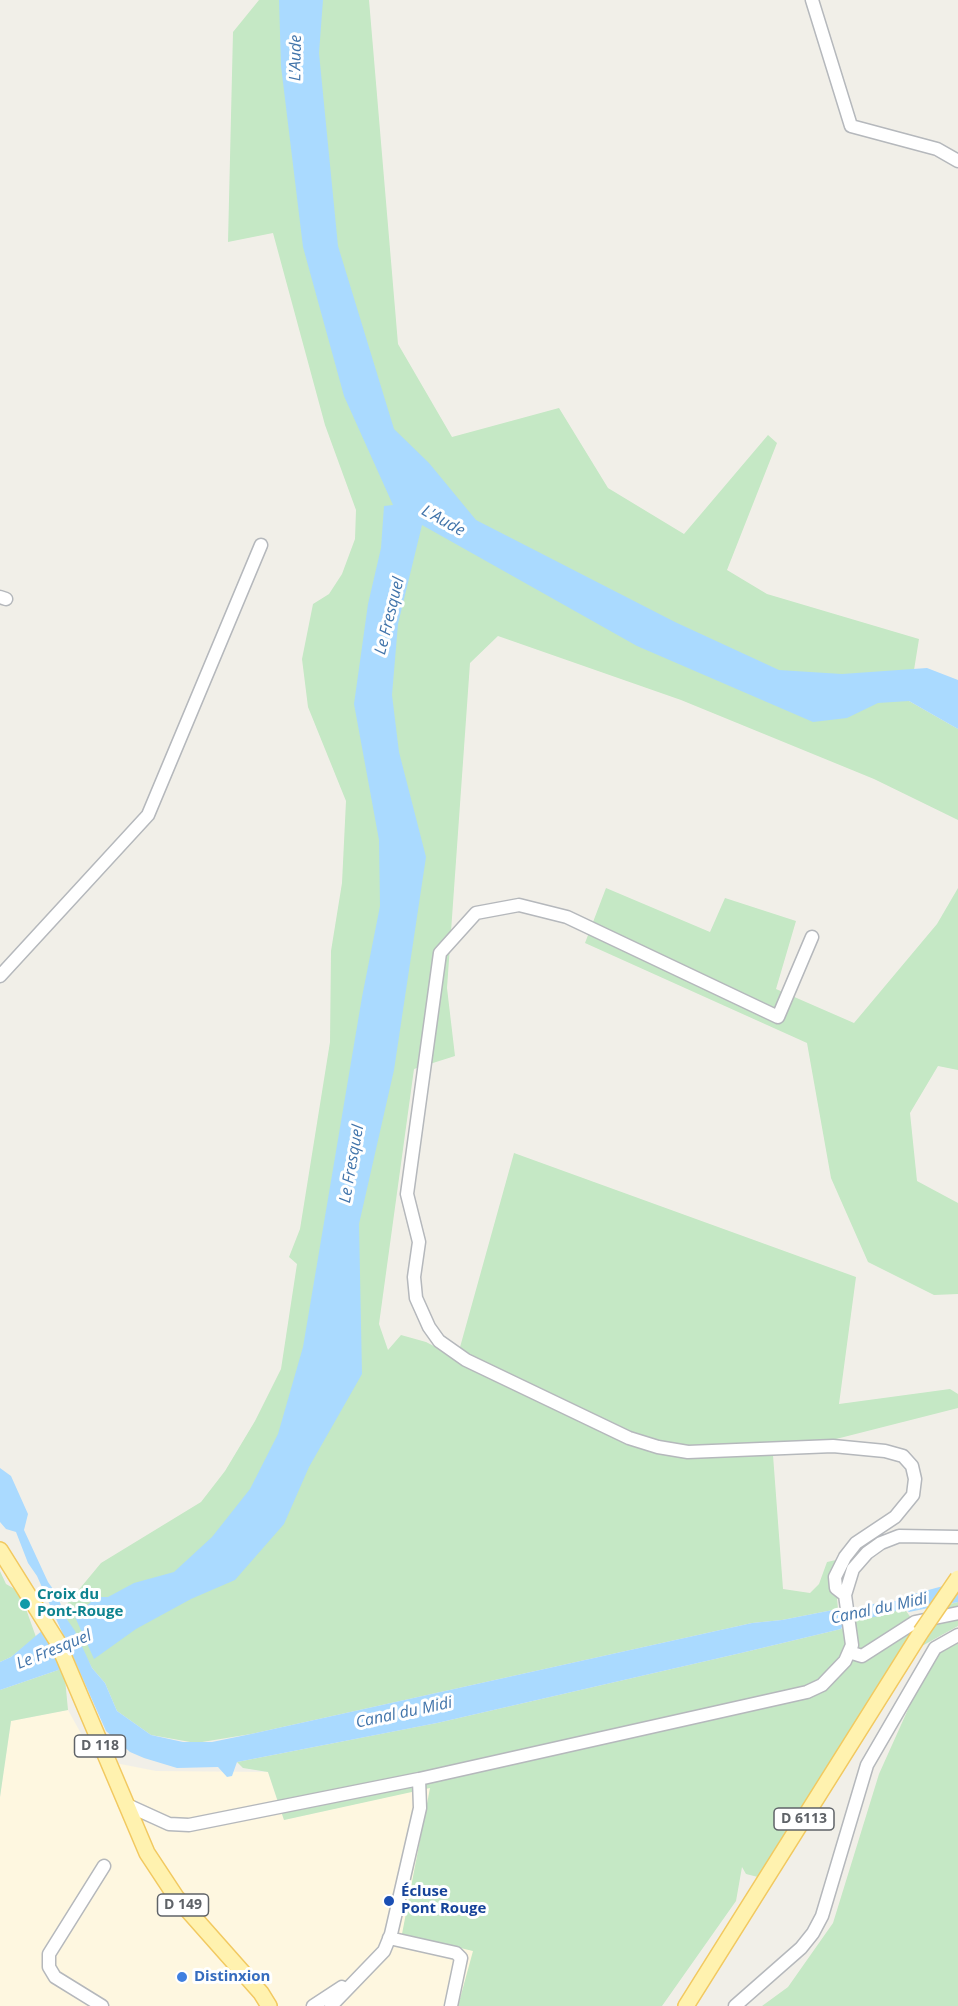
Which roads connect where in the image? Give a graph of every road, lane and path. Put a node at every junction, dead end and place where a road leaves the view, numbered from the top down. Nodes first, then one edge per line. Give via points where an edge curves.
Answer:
1 (812, 0) edge
2 (958, 161) edge
3 (261, 544) dead end
4 (812, 937) dead end
5 (0, 976) edge
6 (958, 1537) edge
7 (0, 1550) edge
8 (958, 1578) edge
9 (845, 1599) junction
10 (958, 1613) edge
11 (958, 1635) edge
12 (849, 1652) junction
13 (419, 1779) junction
14 (125, 1804) junction
15 (104, 1866) dead end
16 (389, 1938) junction
17 (365, 1971) junction
18 (265, 1999) edge
19 (102, 2006) edge
20 (281, 2006) edge
21 (313, 2006) edge
22 (331, 2006) edge
23 (452, 2006) edge
24 (686, 2006) edge
25 (735, 2006) edge

1 - 2 street via 851,126 937,149
3 - 5 street via 148,815
4 - 9 street via 778,1017 567,917 519,905 476,913 440,953 407,1194 419,1242 414,1277 416,1298 439,1341 466,1360 629,1438 658,1447 688,1452 833,1446 903,1456 912,1466 913,1495 896,1517 856,1543 845,1557 835,1577
6 - 9 street via 899,1536 881,1543 853,1569
7 - 14 main road, D 118 via 49,1626
8 - 24 main road, D 6113, bridge
9 - 12 street via 852,1645
10 - 12 street via 915,1622 862,1656
11 - 25 street via 935,1648 867,1766 822,1916 813,1933
12 - 13 street via 835,1675 807,1692
13 - 14 street via 189,1826 169,1824
13 - 16 street via 420,1808
14 - 18 main road, D 149 via 147,1853 176,1897
15 - 19 street via 49,1954 49,1967 55,1977
16 - 17 street via 384,1950
16 - 23 street via 456,1953 461,1958
17 - 21 street
17 - 22 street
18 - 20 main road, D 149

